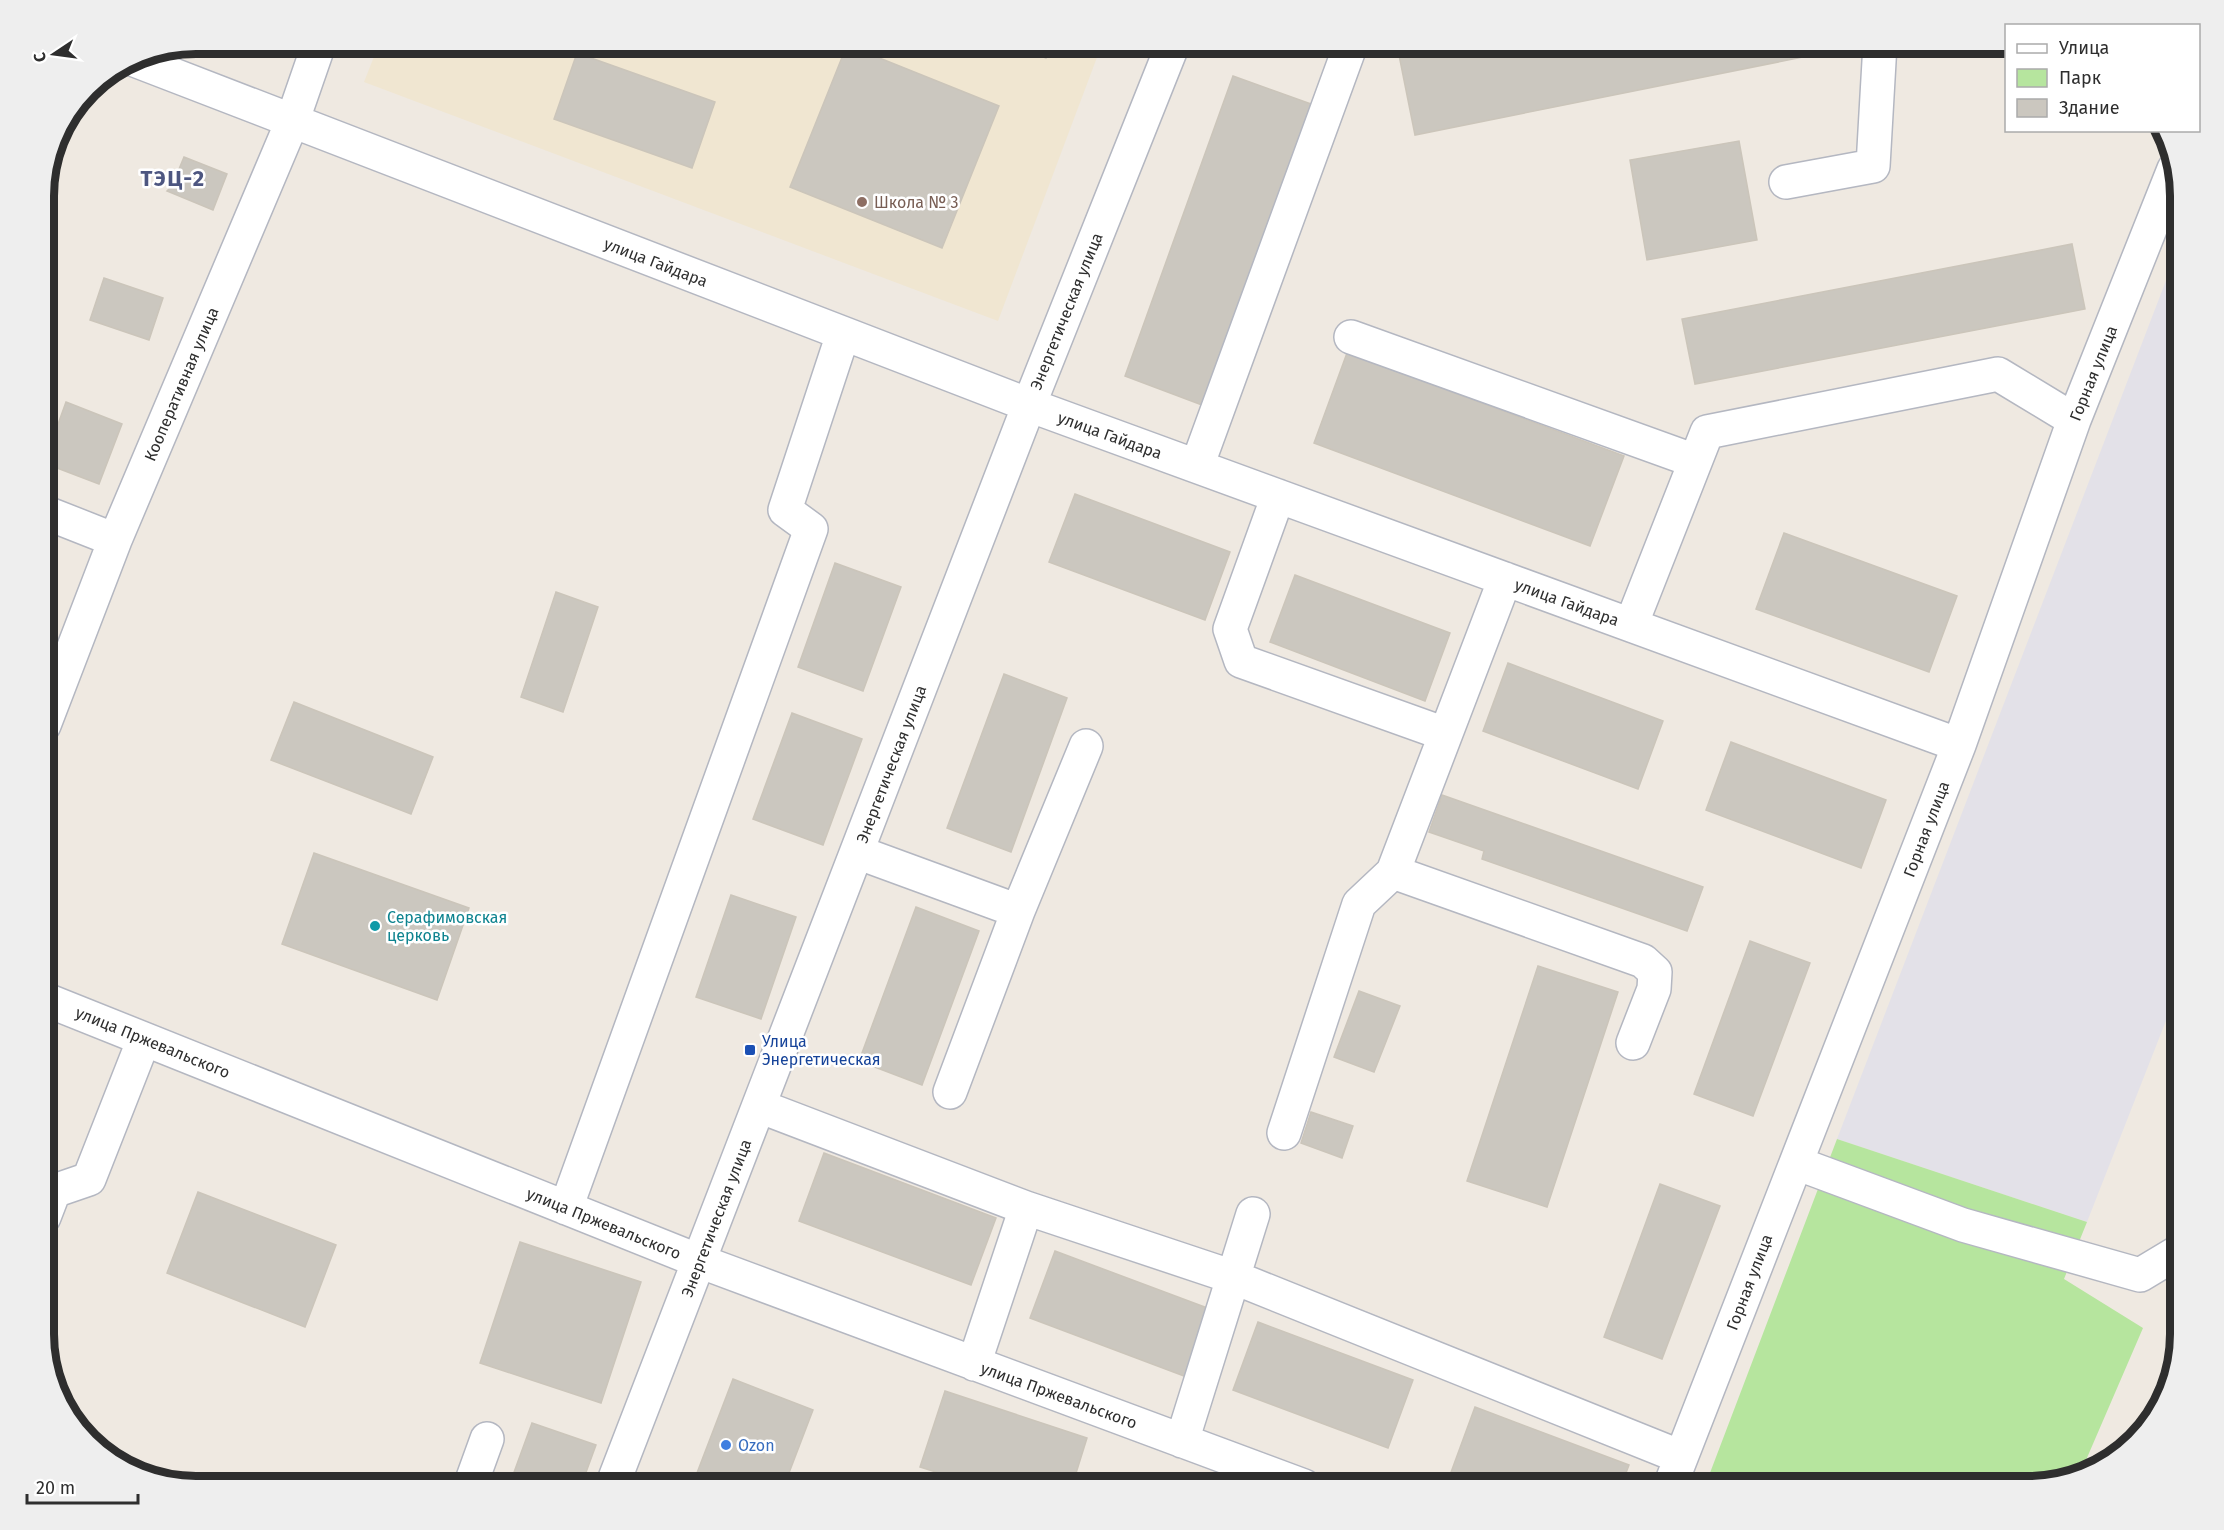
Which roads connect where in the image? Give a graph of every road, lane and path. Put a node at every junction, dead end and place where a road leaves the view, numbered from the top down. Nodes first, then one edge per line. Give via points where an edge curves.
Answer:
1 (316, 54) edge
2 (1169, 54) edge
3 (1347, 54) edge
4 (1879, 54) edge
5 (145, 64) edge
6 (292, 122) junction
7 (2169, 181) edge
8 (1786, 182) dead end
9 (843, 334) junction
10 (1351, 337) dead end
11 (1029, 405) junction
12 (2074, 420) junction
13 (1695, 461) junction
14 (1197, 466) junction
15 (1278, 496) junction
16 (54, 516) edge
17 (115, 540) junction
18 (1504, 579) junction
19 (1631, 625) junction
20 (54, 699) edge
21 (1445, 734) junction
22 (1959, 745) junction
23 (1086, 746) dead end
24 (857, 852) junction
25 (1393, 872) junction
26 (1018, 911) junction
27 (54, 1003) edge
28 (144, 1039) junction
29 (1633, 1043) dead end
30 (950, 1092) dead end
31 (759, 1106) junction
32 (1284, 1133) dead end
33 (1796, 1163) junction
34 (54, 1191) edge
35 (566, 1208) junction
36 (1026, 1208) junction
37 (1253, 1215) dead end
38 (2170, 1257) edge
39 (699, 1261) junction
40 (1233, 1277) junction
41 (974, 1364) junction
42 (487, 1440) dead end
43 (1182, 1441) junction
44 (1676, 1472) edge
45 (474, 1476) edge
46 (616, 1476) edge
47 (1277, 1476) edge

1 - 6 street, Кооперативная улица
2 - 11 street, Энергетическая улица
3 - 14 street
4 - 8 street via 1873,166
5 - 6 street, улица Гайдара
6 - 9 street, улица Гайдара
6 - 17 street, Кооперативная улица
7 - 12 street, Горная улица
9 - 11 street, улица Гайдара
9 - 35 street via 785,510 811,530
10 - 13 street
11 - 14 street, улица Гайдара
11 - 24 street, Энергетическая улица
12 - 13 street via 1998,374 1707,432
12 - 22 street, Горная улица
13 - 19 street
14 - 15 street, улица Гайдара
15 - 18 street, улица Гайдара
15 - 21 street via 1230,629 1241,661
16 - 17 street
17 - 20 street, Кооперативная улица
18 - 19 street, улица Гайдара
18 - 21 street
19 - 22 street, улица Гайдара
21 - 25 street
22 - 33 street, Горная улица
23 - 26 street
24 - 26 street
24 - 31 street, Энергетическая улица
25 - 29 street via 1643,961 1655,972 1654,989
25 - 32 street via 1359,904
26 - 30 street
27 - 28 street, улица Пржевальского
28 - 34 street via 89,1179
28 - 35 street, улица Пржевальского
31 - 36 street
31 - 39 street, Энергетическая улица
33 - 38 street via 1964,1225 2140,1275
33 - 44 street, Горная улица
35 - 39 street, улица Пржевальского
36 - 40 street
36 - 41 street
37 - 40 street
39 - 41 street, улица Пржевальского
39 - 46 street, Энергетическая улица
40 - 43 street
40 - 44 street
41 - 43 street, улица Пржевальского
42 - 45 street
43 - 47 street, улица Пржевальского

